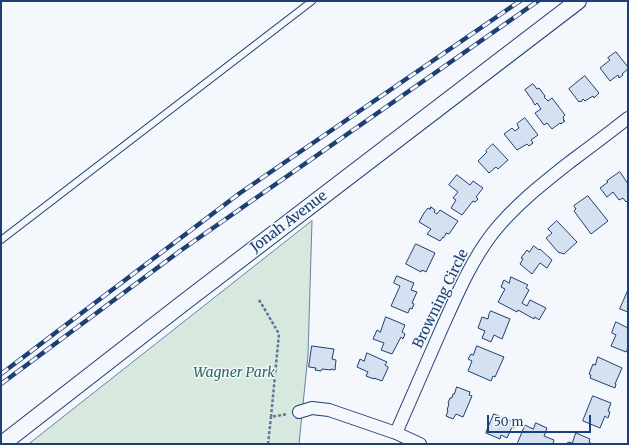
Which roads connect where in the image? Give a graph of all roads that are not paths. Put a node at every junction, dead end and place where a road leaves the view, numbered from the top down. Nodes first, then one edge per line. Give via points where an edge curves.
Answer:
1 (312, 1) edge
2 (578, 1) edge
3 (628, 118) edge
4 (1, 240) edge
5 (299, 412) road end
6 (396, 433) junction
7 (2, 444) edge
8 (420, 444) edge

1 - 4 lane
2 - 7 street, Jonah Avenue
3 - 6 street, Browning Circle via 542,184 512,211 493,233 465,277
5 - 6 street via 312,408 329,410
6 - 8 street

